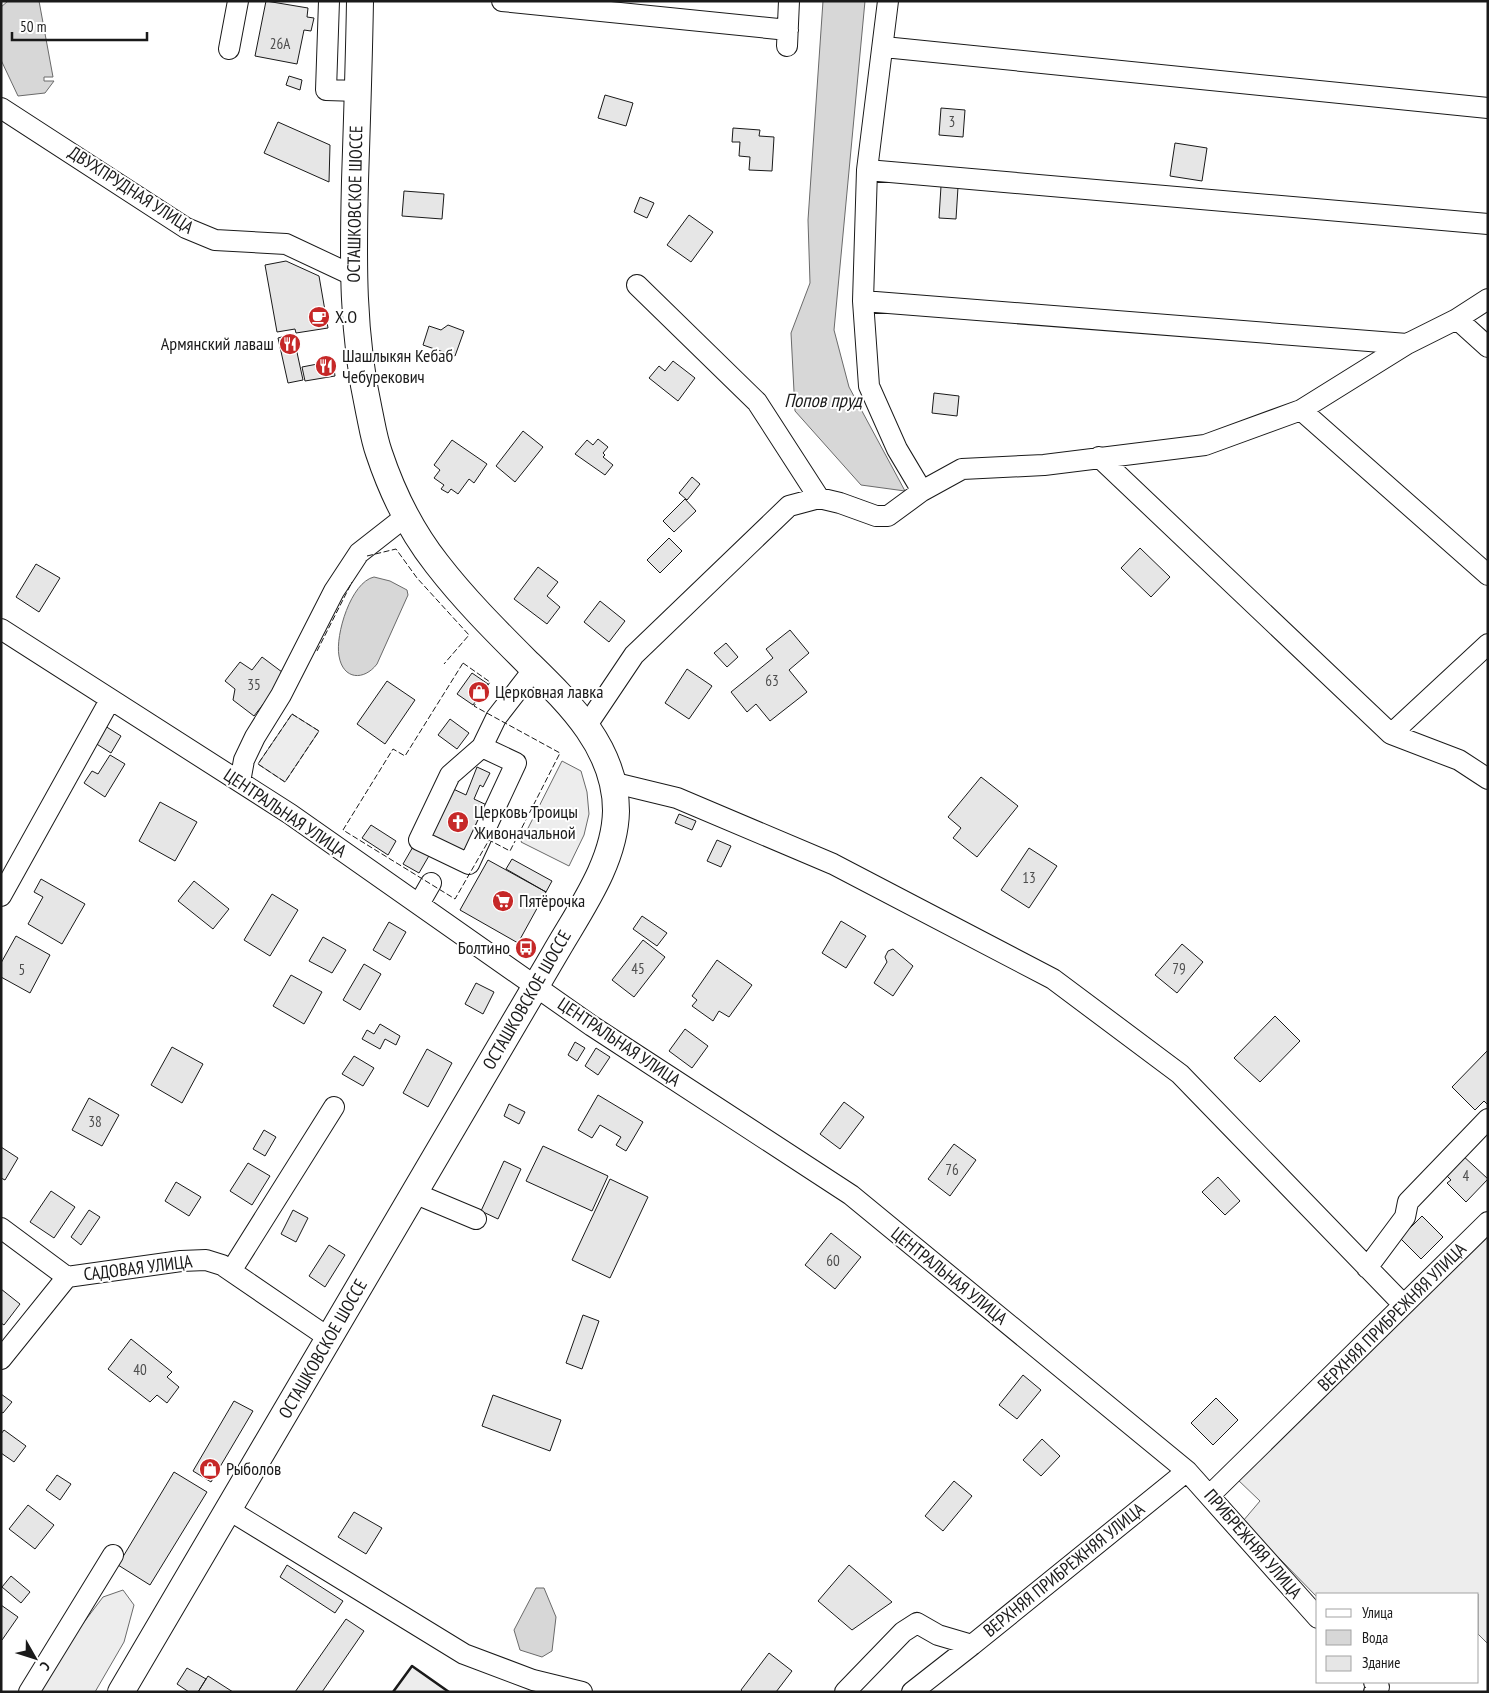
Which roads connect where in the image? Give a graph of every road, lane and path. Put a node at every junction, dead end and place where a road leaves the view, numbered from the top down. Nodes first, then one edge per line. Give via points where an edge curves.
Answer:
1 (238, 1) edge
2 (329, 1) edge
3 (360, 1) edge
4 (502, 1) edge
5 (789, 1) edge
6 (888, 1) edge
7 (884, 47) junction
8 (229, 49) dead end
9 (358, 91) junction
10 (1, 108) edge
11 (1488, 108) edge
12 (868, 170) junction
13 (1488, 224) edge
14 (352, 275) junction
15 (637, 285) dead end
16 (1488, 299) edge
17 (863, 301) junction
18 (1457, 319) junction
19 (1407, 344) junction
20 (1488, 347) edge
21 (1301, 410) junction
22 (1099, 457) junction
23 (922, 491) junction
24 (819, 498) junction
25 (405, 517) junction
26 (1488, 575) edge
27 (1, 629) edge
28 (1488, 644) edge
29 (534, 669) junction
30 (110, 700) junction
31 (587, 725) junction
32 (1391, 734) junction
33 (482, 747) junction
34 (1488, 779) edge
35 (240, 782) junction
36 (611, 782) junction
37 (430, 883) dead end
38 (1, 896) edge
39 (419, 904) junction
40 (536, 985) junction
41 (334, 1107) dead end
42 (1488, 1119) edge
43 (414, 1193) junction
44 (476, 1219) dead end
45 (1488, 1222) edge
46 (1, 1228) edge
47 (1366, 1268) junction
48 (231, 1271) junction
49 (67, 1277) junction
50 (1396, 1298) dead end
51 (329, 1338) junction
52 (1, 1359) edge
53 (1187, 1471) junction
54 (1210, 1495) junction
55 (229, 1510) junction
56 (113, 1555) dead end
57 (1316, 1616) edge
58 (972, 1645) junction
59 (532, 1686) edge
60 (29, 1692) edge
61 (121, 1692) edge
62 (582, 1692) edge
63 (846, 1692) edge
64 (912, 1692) edge

1 - 8 street
2 - 9 street via 326,90
3 - 9 main road, ОСТАШКОВСКОЕ ШОССЕ
4 - 5 street via 787,38
6 - 7 street
7 - 11 street
7 - 12 street
9 - 14 main road, ОСТАШКОВСКОЕ ШОССЕ
10 - 14 street, ДВУХПРУДНАЯ УЛИЦА via 186,228 215,240 286,244
12 - 13 street
12 - 17 street
14 - 25 main road, ОСТАШКОВСКОЕ ШОССЕ via 362,382 378,451
15 - 24 street via 757,402
16 - 18 street
17 - 19 street
17 - 23 street via 869,386 897,450
18 - 19 street
18 - 20 street
19 - 21 street
21 - 22 street via 1205,446
21 - 26 street
22 - 23 street via 1044,466 962,469
22 - 32 street
23 - 24 street via 888,516 876,516 840,502
24 - 31 street via 789,506 634,655
25 - 29 main road, ОСТАШКОВСКОЕ ШОССЕ via 436,563
25 - 35 street via 359,553 334,591 255,736 244,760
27 - 30 street, ЦЕНТРАЛЬНАЯ УЛИЦА
28 - 32 street
29 - 31 main road, ОСТАШКОВСКОЕ ШОССЕ
29 - 33 street via 496,718
30 - 35 street, ЦЕНТРАЛЬНАЯ УЛИЦА
30 - 38 street
31 - 36 main road, ОСТАШКОВСКОЕ ШОССЕ via 602,752
32 - 34 street via 1459,760
33 - 33 street via 516,763 469,864 419,840 450,775
35 - 39 street, ЦЕНТРАЛЬНАЯ УЛИЦА
36 - 40 main road, ОСТАШКОВСКОЕ ШОССЕ via 616,810 606,859
36 - 47 street via 677,798 833,864 1053,979 1180,1074
37 - 39 street
39 - 40 street, ЦЕНТРАЛЬНАЯ УЛИЦА
40 - 43 main road, ОСТАШКОВСКОЕ ШОССЕ
40 - 53 street, ЦЕНТРАЛЬНАЯ УЛИЦА via 592,1026 851,1195
41 - 48 street
42 - 47 street via 1408,1202 1405,1217
43 - 44 street
43 - 51 main road, ОСТАШКОВСКОЕ ШОССЕ
45 - 54 street, ВЕРХНЯЯ ПРИБРЕЖНЯЯ УЛИЦА
46 - 49 street, САДОВАЯ УЛИЦА
47 - 50 street
48 - 49 street, САДОВАЯ УЛИЦА via 206,1260
48 - 51 street, САДОВАЯ УЛИЦА
49 - 52 street
51 - 55 main road, ОСТАШКОВСКОЕ ШОССЕ
53 - 54 street, ПРИБРЕЖНЯЯ УЛИЦА
53 - 58 street, ВЕРХНЯЯ ПРИБРЕЖНЯЯ УЛИЦА
54 - 57 street, ПРИБРЕЖНЯЯ УЛИЦА
55 - 59 street via 270,1543 464,1654
55 - 61 main road, ОСТАШКОВСКОЕ ШОССЕ
56 - 60 street
58 - 63 street, ВЕРХНЯЯ ПРИБРЕЖНЯЯ УЛИЦА via 938,1635 916,1623
58 - 64 street
59 - 62 street

